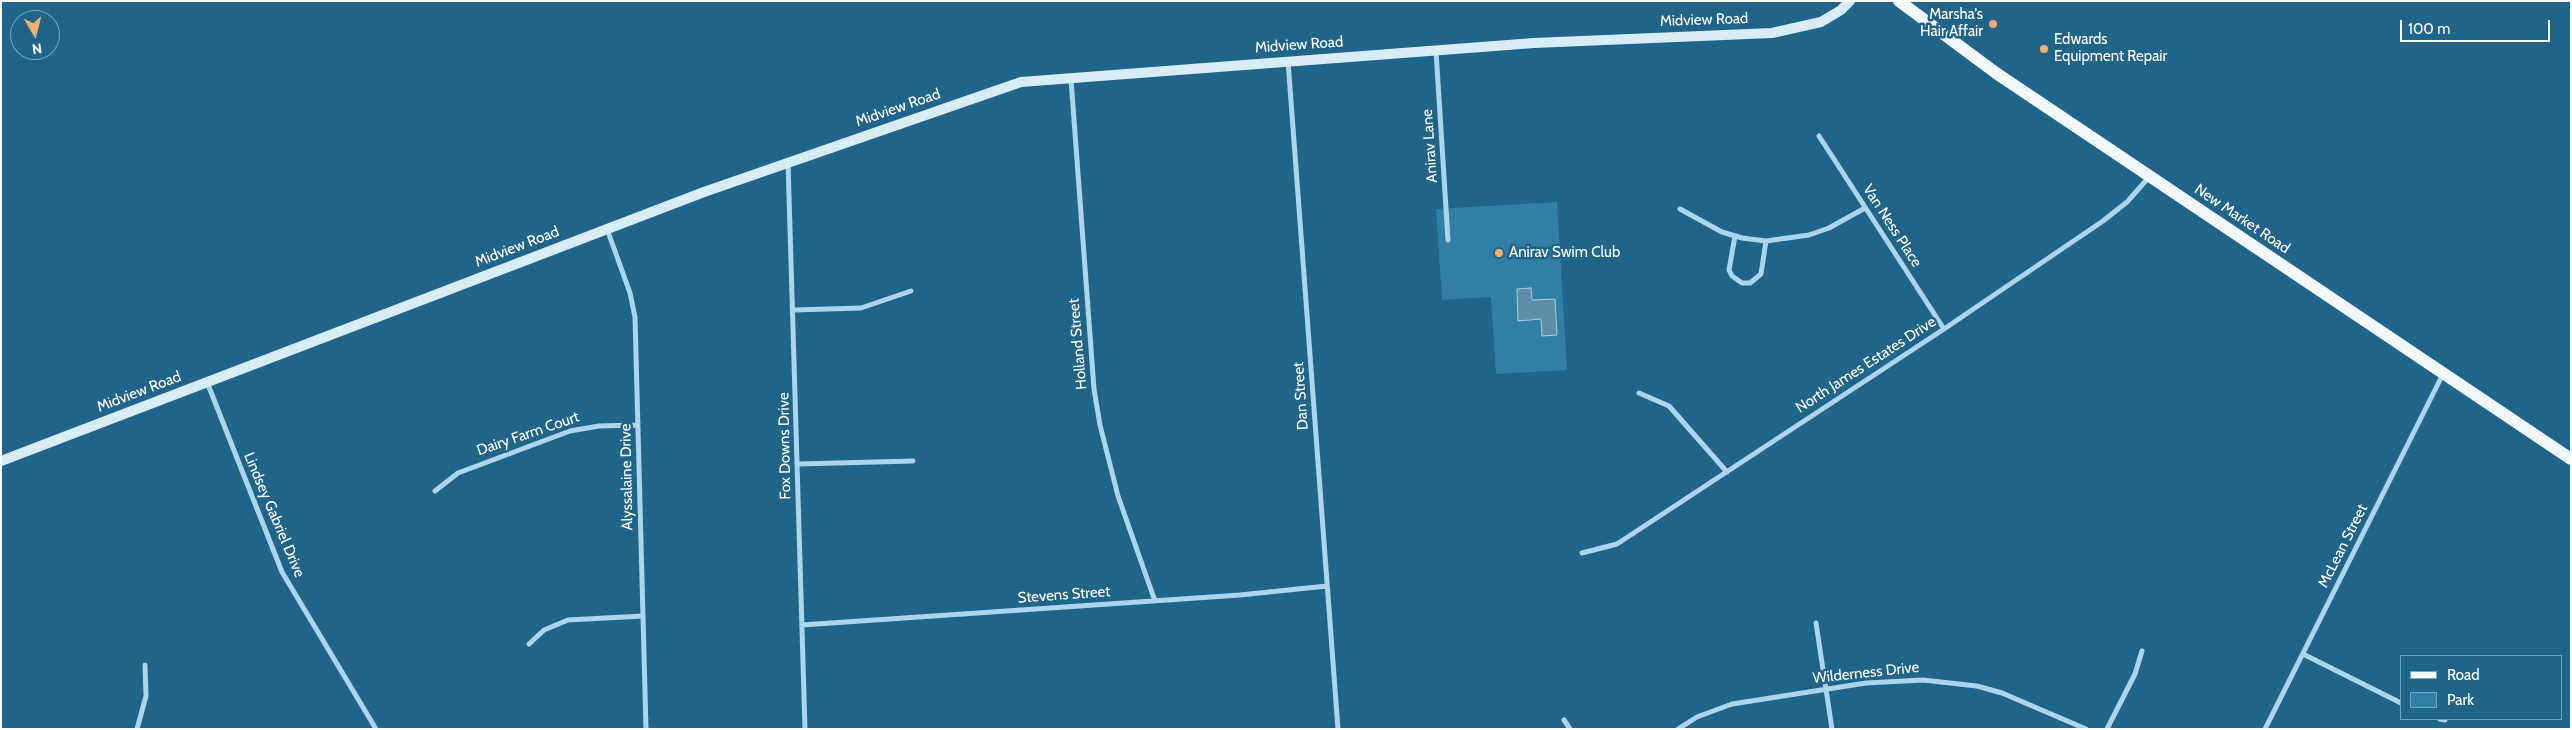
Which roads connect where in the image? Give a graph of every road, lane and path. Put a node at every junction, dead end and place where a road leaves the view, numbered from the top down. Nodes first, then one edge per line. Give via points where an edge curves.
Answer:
1 (1850, 1) edge
2 (1899, 1) edge
3 (1436, 50) junction
4 (1288, 61) junction
5 (1071, 77) junction
6 (1819, 136) dead end
7 (788, 162) junction
8 (2150, 176) junction
9 (1865, 208) junction
10 (1680, 209) dead end
11 (607, 229) junction
12 (1734, 236) junction
13 (1448, 240) dead end
14 (1766, 241) junction
15 (911, 291) dead end
16 (794, 310) junction
17 (1944, 329) junction
18 (2444, 374) junction
19 (207, 382) junction
20 (1639, 394) dead end
21 (638, 425) junction
22 (2571, 459) edge
23 (913, 460) dead end
24 (1, 461) edge
25 (798, 464) junction
26 (1726, 472) junction
27 (434, 491) dead end
28 (1582, 553) dead end
29 (1326, 586) junction
30 (1155, 601) junction
31 (643, 616) junction
32 (1816, 623) dead end
33 (802, 625) junction
34 (529, 644) dead end
35 (2142, 651) dead end
36 (2303, 654) junction
37 (146, 665) dead end
38 (1826, 689) junction
39 (2400, 702) edge
40 (1564, 720) dead end
41 (137, 729) edge
42 (376, 729) edge
43 (646, 729) edge
44 (805, 729) edge
45 (1338, 729) edge
46 (1570, 729) edge
47 (1678, 729) edge
48 (1832, 729) edge
49 (2086, 729) edge
50 (2107, 729) edge
51 (2265, 729) edge

1 - 3 street, Midview Road via 1821,22 1772,33 1633,37
2 - 8 main road, New Market Road via 1996,73
3 - 4 street, Midview Road
3 - 13 street, Anirav Lane
4 - 5 street, Midview Road
4 - 29 street, Dan Street
5 - 7 street, Midview Road via 1021,82
5 - 30 street, Holland Street via 1094,389 1116,488
6 - 9 street, Van Ness Place
7 - 11 street, Midview Road
7 - 16 street, Fox Downs Drive
8 - 17 street, North James Estates Drive via 2127,202 2103,221
8 - 18 main road, New Market Road
9 - 14 street via 1809,235
9 - 17 street, Van Ness Place
10 - 12 street
11 - 19 street, Midview Road
11 - 21 street, Alyssalaine Drive via 633,306
12 - 14 street
12 - 14 street via 1730,270 1742,284 1750,283 1761,274
15 - 16 street via 861,308
16 - 25 street, Fox Downs Drive
17 - 26 street, North James Estates Drive
18 - 22 main road, New Market Road
18 - 36 street, McLean Street
19 - 24 street, Midview Road
19 - 42 street, Lindsey Gabriel Drive via 282,572
20 - 26 street via 1670,406
21 - 27 street, Dairy Farm Court via 570,430 458,473
21 - 31 street, Alyssalaine Drive
23 - 25 street
25 - 33 street, Fox Downs Drive
26 - 28 street, North James Estates Drive via 1617,544
29 - 30 street, Stevens Street
29 - 45 street, Dan Street
30 - 33 street, Stevens Street
31 - 34 street via 568,620 544,630
31 - 43 street, Alyssalaine Drive
32 - 38 street
33 - 44 street, Fox Downs Drive
35 - 50 street
36 - 39 street
36 - 51 street, McLean Street
37 - 41 street via 146,696
38 - 47 street, Wilderness Drive via 1732,704
38 - 48 street
38 - 49 street, Wilderness Drive via 1899,680 1957,683 2002,692
40 - 46 street

